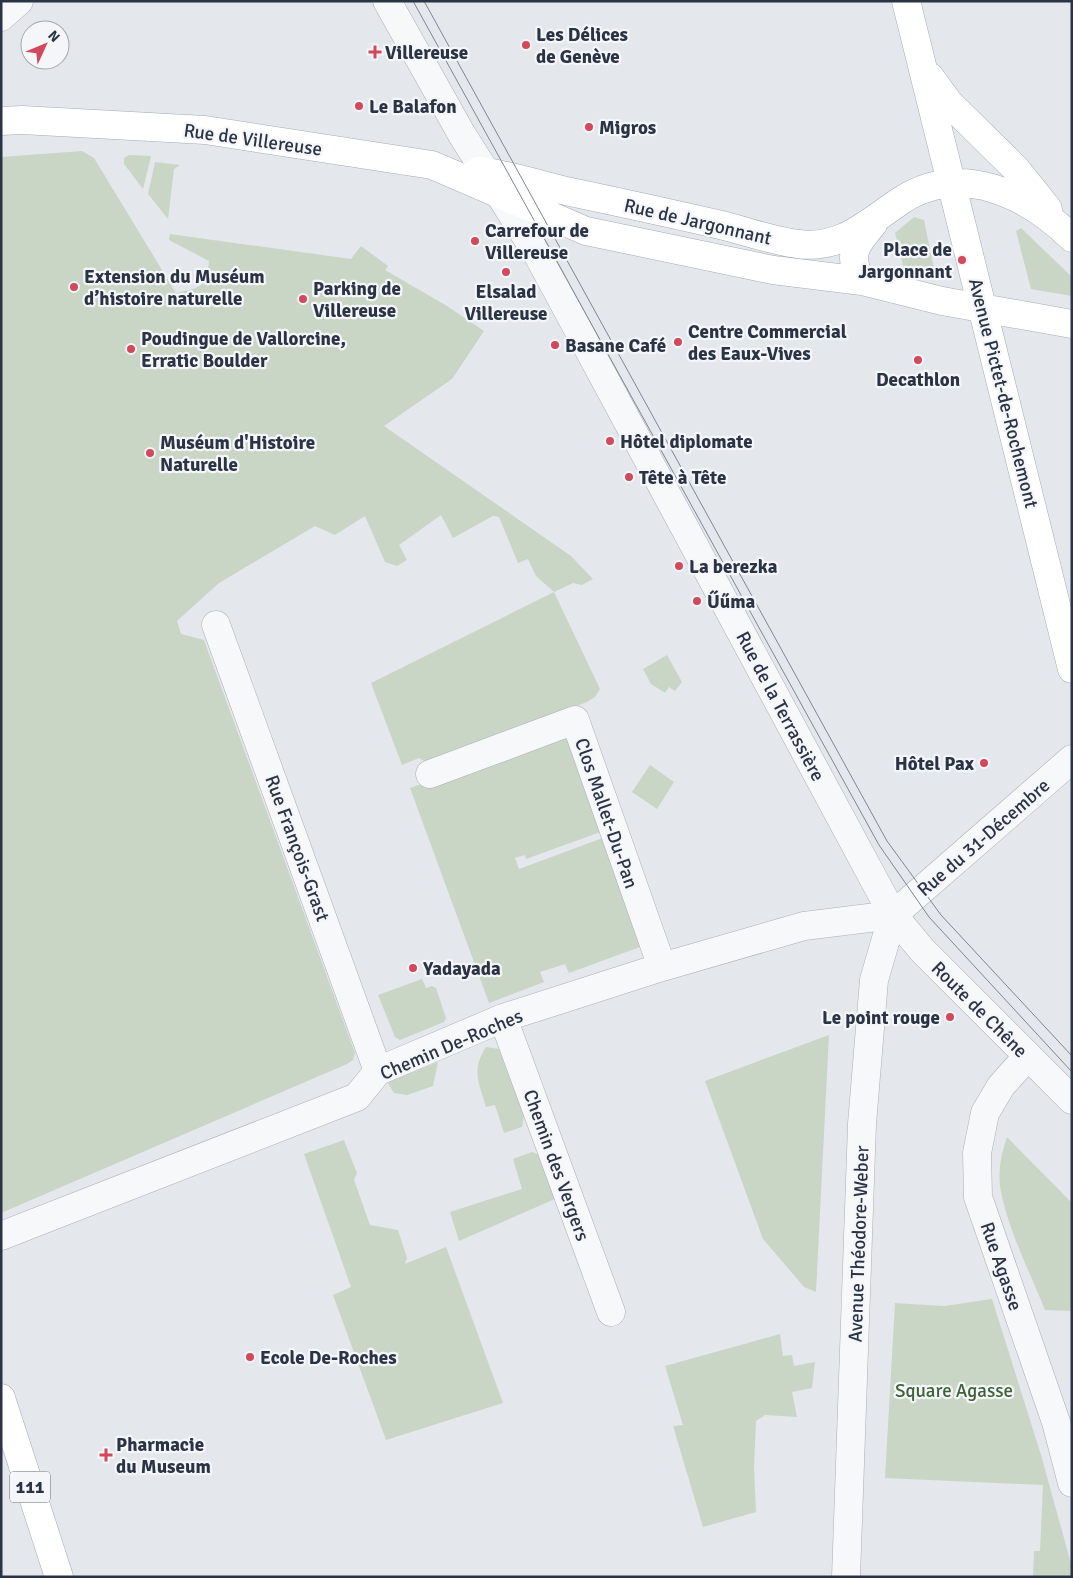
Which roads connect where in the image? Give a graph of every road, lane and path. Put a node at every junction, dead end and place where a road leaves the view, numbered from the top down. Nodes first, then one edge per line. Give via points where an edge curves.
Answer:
1 (19, 1) edge
2 (387, 1) edge
3 (894, 1) edge
4 (906, 1) edge
5 (918, 1) edge
6 (1, 17) edge
7 (913, 28) junction
8 (922, 63) junction
9 (1, 121) edge
10 (492, 182) junction
11 (952, 183) junction
12 (882, 214) junction
13 (1069, 236) edge
14 (799, 244) junction
15 (862, 282) junction
16 (983, 309) junction
17 (1072, 324) edge
18 (216, 625) dead end
19 (1072, 669) edge
20 (1072, 759) edge
21 (430, 774) dead end
22 (893, 915) junction
23 (662, 967) junction
24 (503, 1018) junction
25 (1027, 1056) junction
26 (378, 1071) junction
27 (1072, 1100) edge
28 (1, 1236) edge
29 (611, 1312) dead end
30 (1, 1398) edge
31 (1064, 1421) edge
32 (1072, 1483) edge
33 (59, 1577) edge
34 (846, 1577) edge

1 - 6 street
2 - 10 street, Rue de la Terrassière
3 - 7 street
4 - 7 main road, Avenue Pictet-de-Rochemont
5 - 7 street
7 - 8 main road, Avenue Pictet-de-Rochemont
8 - 11 main road, Avenue Pictet-de-Rochemont
8 - 13 main road via 949,103 1016,169
9 - 10 main road, Rue de Villereuse via 205,130 432,165
10 - 14 main road, Rue de Jargonnant
10 - 15 main road, Rue de Jargonnant via 586,231 773,270
10 - 22 street, Rue de la Terrassière via 539,257
11 - 12 main road, Rue de Jargonnant via 914,193
11 - 13 main road, Rue de Jargonnant via 974,183 1013,195
11 - 16 main road, Avenue Pictet-de-Rochemont
12 - 14 main road, Rue de Jargonnant via 836,242
12 - 15 main road via 859,240 855,251 855,270
14 - 15 main road
15 - 16 main road, Rue de Jargonnant
16 - 17 main road
16 - 19 main road, Avenue Pictet-de-Rochemont
18 - 26 street, Rue François-Grast
20 - 22 street, Rue du 31-Décembre
21 - 23 street, Clos Mallet-Du-Pan via 575,720
22 - 23 street, Chemin De-Roches via 804,926
22 - 25 street, Route de Chêne via 922,950
22 - 34 street, Avenue Théodore-Weber via 874,980 862,1124
23 - 24 street, Chemin De-Roches
24 - 26 street, Chemin De-Roches
24 - 29 street, Chemin des Vergers
25 - 27 street, Route de Chêne
25 - 31 street, Rue Agasse via 1001,1086 985,1113 977,1153 978,1197
26 - 28 street, Chemin De-Roches via 358,1096
30 - 33 main road, 111
31 - 32 street, Rue Agasse

